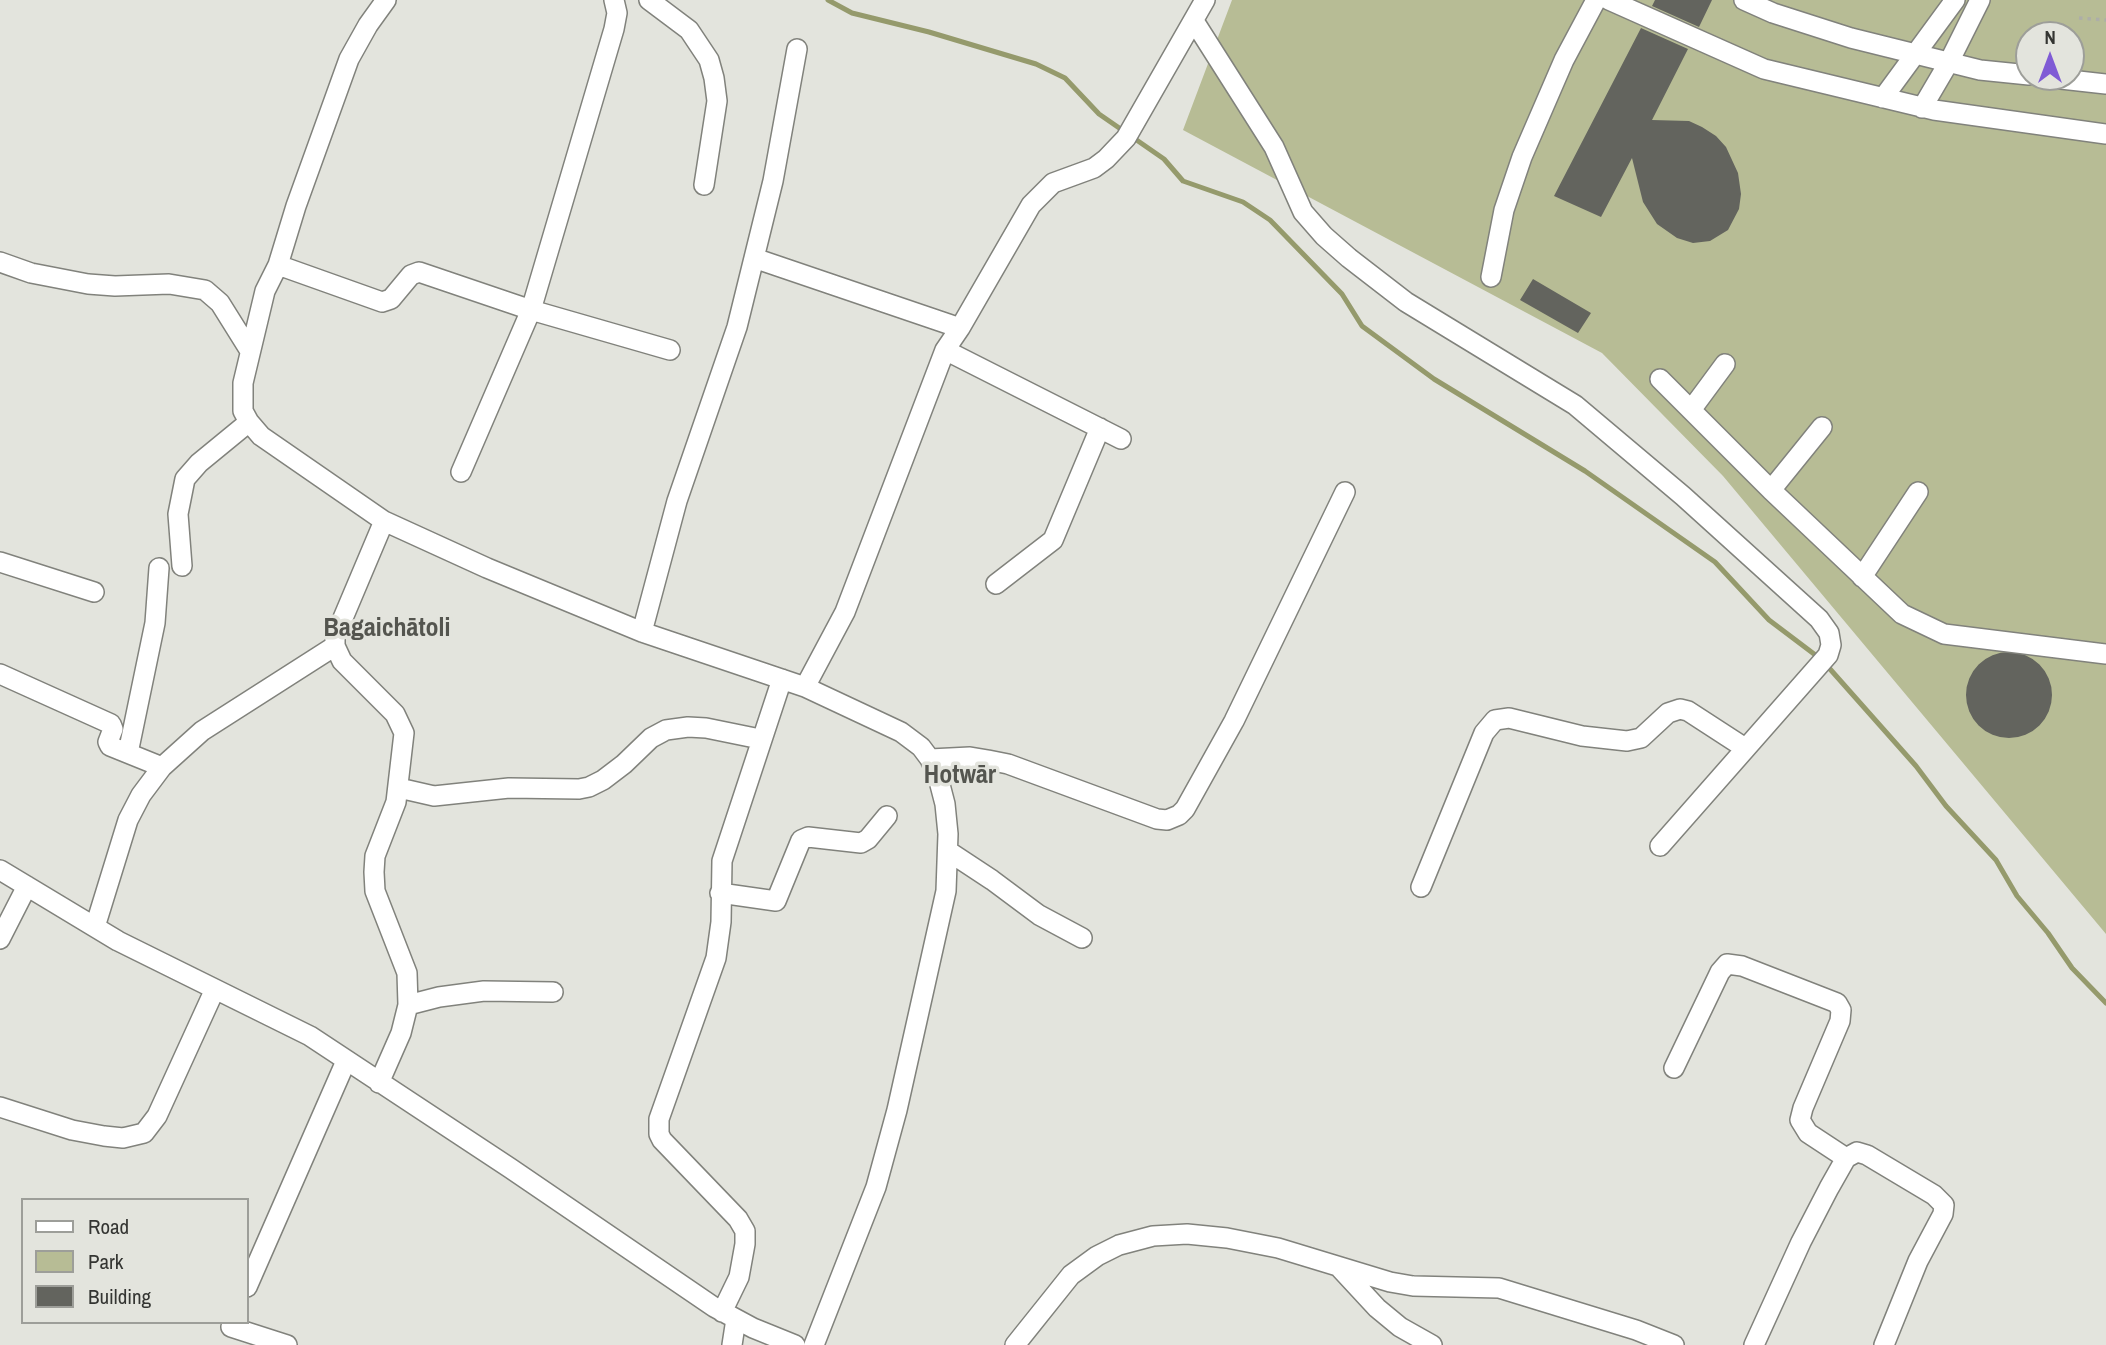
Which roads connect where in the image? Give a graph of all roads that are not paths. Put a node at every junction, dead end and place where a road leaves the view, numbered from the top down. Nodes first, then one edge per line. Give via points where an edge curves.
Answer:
1 (386, 0) edge
2 (614, 0) edge
3 (649, 0) edge
4 (1205, 0) edge
5 (1596, 0) edge
6 (1609, 0) edge
7 (1744, 0) edge
8 (1955, 0) edge
9 (1980, 0) edge
10 (1194, 21) junction
11 (797, 49) dead end
12 (1915, 54) junction
13 (1949, 62) junction
14 (2015, 73) edge
15 (2085, 82) edge
16 (2106, 84) edge
17 (1883, 98) junction
18 (1922, 108) junction
19 (2106, 134) edge
20 (705, 185) dead end
21 (754, 258) junction
22 (0, 262) edge
23 (278, 265) junction
24 (1491, 277) dead end
25 (531, 310) junction
26 (960, 328) junction
27 (670, 350) dead end
28 (945, 350) junction
29 (250, 351) junction
30 (1725, 364) dead end
31 (1660, 379) dead end
32 (1691, 410) junction
33 (248, 422) junction
34 (1822, 427) dead end
35 (1100, 428) junction
36 (1121, 439) dead end
37 (461, 472) dead end
38 (1771, 490) junction
39 (1345, 492) dead end
40 (1918, 492) dead end
41 (384, 521) junction
42 (0, 562) edge
43 (182, 566) dead end
44 (159, 568) dead end
45 (1862, 576) junction
46 (996, 584) dead end
47 (94, 592) dead end
48 (642, 632) junction
49 (335, 646) junction
50 (2106, 653) edge
51 (0, 674) edge
52 (782, 679) junction
53 (805, 687) junction
54 (760, 739) junction
55 (1745, 748) junction
56 (128, 753) junction
57 (930, 759) junction
58 (162, 767) junction
59 (399, 788) junction
60 (887, 816) dead end
61 (1661, 846) dead end
62 (948, 851) junction
63 (0, 870) edge
64 (27, 886) junction
65 (1421, 887) dead end
66 (720, 893) junction
67 (95, 927) junction
68 (1082, 938) dead end
69 (0, 939) edge
70 (215, 989) junction
71 (553, 992) dead end
72 (408, 1005) junction
73 (346, 1060) junction
74 (1674, 1068) dead end
75 (379, 1083) junction
76 (0, 1107) edge
77 (1846, 1158) junction
78 (1338, 1266) junction
79 (248, 1285) edge
80 (729, 1316) junction
81 (230, 1331) edge
82 (287, 1345) edge
83 (732, 1345) edge
84 (795, 1345) edge
85 (814, 1345) edge
86 (1015, 1345) edge
87 (1432, 1345) edge
88 (1674, 1345) edge
89 (1754, 1345) edge
90 (1884, 1345) edge

1 - 23 street via 349,58
2 - 25 street via 614,29
3 - 20 street via 690,30 709,60 717,101
4 - 10 street
5 - 24 street via 1522,157 1504,211
6 - 17 street via 1764,69
7 - 12 street via 1851,38
8 - 12 street
9 - 13 street
10 - 26 street via 1129,131 1100,163 1053,183 1031,205
10 - 55 street via 1275,147 1303,212 1324,236 1406,302 1574,405 1819,620 1831,640 1823,660
11 - 21 street
12 - 13 street
12 - 17 street
13 - 14 street
13 - 18 street
15 - 16 street
17 - 18 street
18 - 19 street
21 - 26 street
21 - 48 street via 737,327 677,501
22 - 29 street via 88,284 169,284 205,290 220,303
23 - 25 street via 375,301 391,299 419,272
23 - 29 street via 265,291
25 - 27 street
25 - 37 street
26 - 28 street
28 - 35 street
28 - 53 street via 845,612
29 - 33 street via 242,398
30 - 32 street
31 - 32 street
32 - 38 street
33 - 41 street via 261,436
33 - 43 street via 185,479 178,514
34 - 38 street
35 - 36 street
35 - 46 street via 1053,540
38 - 45 street
39 - 57 street via 1234,721 1179,816 1157,819 1008,764 970,757
40 - 45 street
41 - 48 street
41 - 49 street via 335,636
42 - 47 street
44 - 56 street via 155,623
45 - 50 street via 1902,614 1944,634
48 - 52 street
49 - 58 street via 202,731
49 - 59 street via 342,661 400,721 404,742
51 - 56 street via 111,724 108,744
52 - 53 street
52 - 54 street
53 - 57 street via 901,732
54 - 59 street via 706,728 666,730 603,780 579,789 509,788 434,796
54 - 66 street via 722,861
55 - 61 street
55 - 65 street via 1680,709 1641,738 1627,741 1581,736 1509,718 1495,720 1483,733
56 - 58 street
57 - 62 street via 945,804
58 - 67 street via 128,820
59 - 72 street via 375,856 374,872 375,891 407,973
60 - 66 street via 861,843 801,839 776,901
62 - 68 street via 1039,915
62 - 85 street via 946,891 876,1187
63 - 64 street
64 - 67 street
64 - 69 street
66 - 80 street via 716,958 658,1125 662,1140 745,1231
67 - 70 street
70 - 73 street
70 - 76 street via 157,1116 144,1133 104,1136
71 - 72 street via 484,991
72 - 75 street
73 - 75 street
73 - 79 street
74 - 77 street via 1727,964 1837,1003 1840,1021 1800,1120 1808,1133
75 - 80 street
77 - 89 street via 1801,1241
77 - 90 street via 1857,1152 1867,1155 1944,1205 1944,1214 1918,1261
78 - 86 street via 1227,1238 1153,1236 1119,1245 1071,1275
78 - 87 street via 1377,1308
78 - 88 street via 1413,1286 1499,1288
80 - 83 street
80 - 84 street
81 - 82 street

